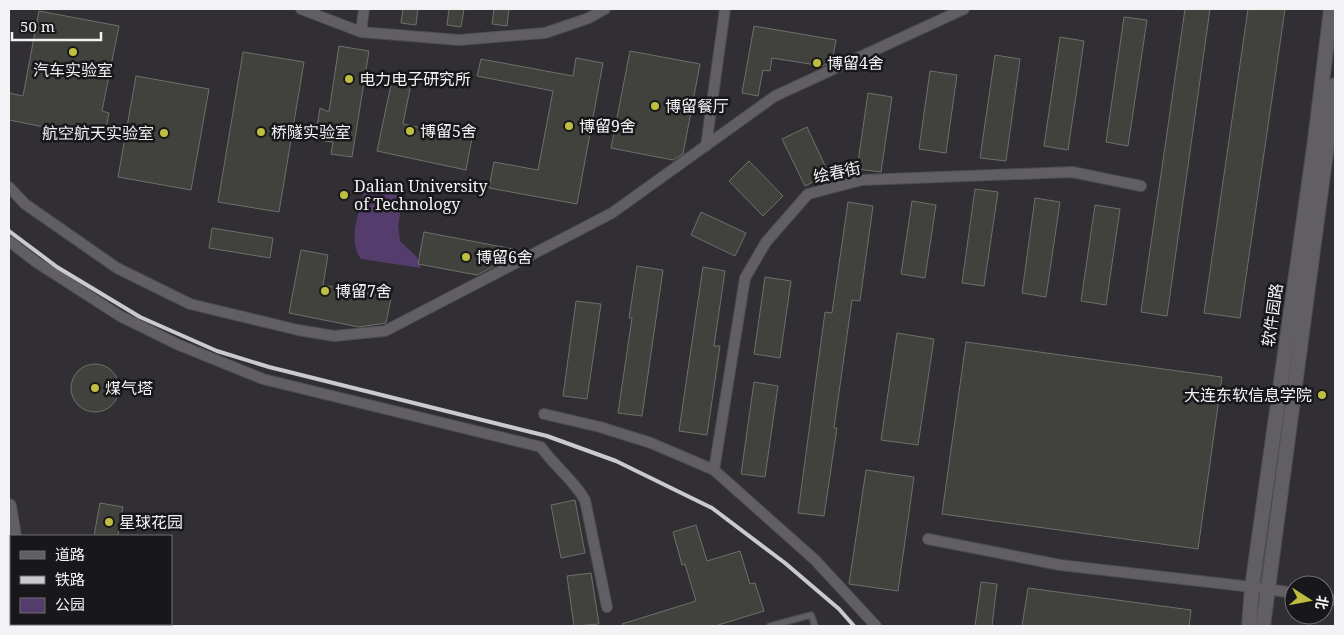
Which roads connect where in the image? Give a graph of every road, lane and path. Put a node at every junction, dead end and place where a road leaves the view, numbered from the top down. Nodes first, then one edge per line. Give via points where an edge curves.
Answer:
1 (301, 9) edge
2 (364, 9) edge
3 (605, 9) edge
4 (725, 9) edge
5 (964, 9) edge
6 (1331, 9) edge
7 (360, 32) junction
8 (1335, 85) edge
9 (1333, 117) edge
10 (706, 146) junction
11 (1141, 186) dead end
12 (9, 187) edge
13 (9, 241) edge
14 (544, 414) dead end
15 (714, 470) junction
16 (9, 506) edge
17 (14, 535) edge
18 (928, 539) dead end
19 (1252, 587) junction
20 (1268, 589) junction
21 (1284, 591) edge
22 (607, 607) dead end
23 (770, 626) edge
24 (814, 626) edge
25 (876, 626) edge
26 (1248, 626) edge
27 (1262, 626) edge

1 - 7 street
2 - 7 street
3 - 7 street via 545,33 459,40
4 - 10 street
5 - 10 street via 775,96
6 - 19 main road, 软件园路
8 - 9 main road, 软件园路
9 - 20 main road, 软件园路
10 - 12 street via 612,214 385,332 334,336 190,304 117,268 25,204
11 - 15 street, 绘春街 via 1072,172 862,180 808,194 766,242 746,278
13 - 22 street via 120,316 179,345 263,379 540,447 577,486 585,500
14 - 15 street via 651,443
15 - 25 street via 815,560
16 - 17 main road
18 - 19 street via 1060,565
19 - 20 street
19 - 26 main road, 软件园路
20 - 21 street
20 - 27 main road, 软件园路
23 - 24 lane via 811,615

